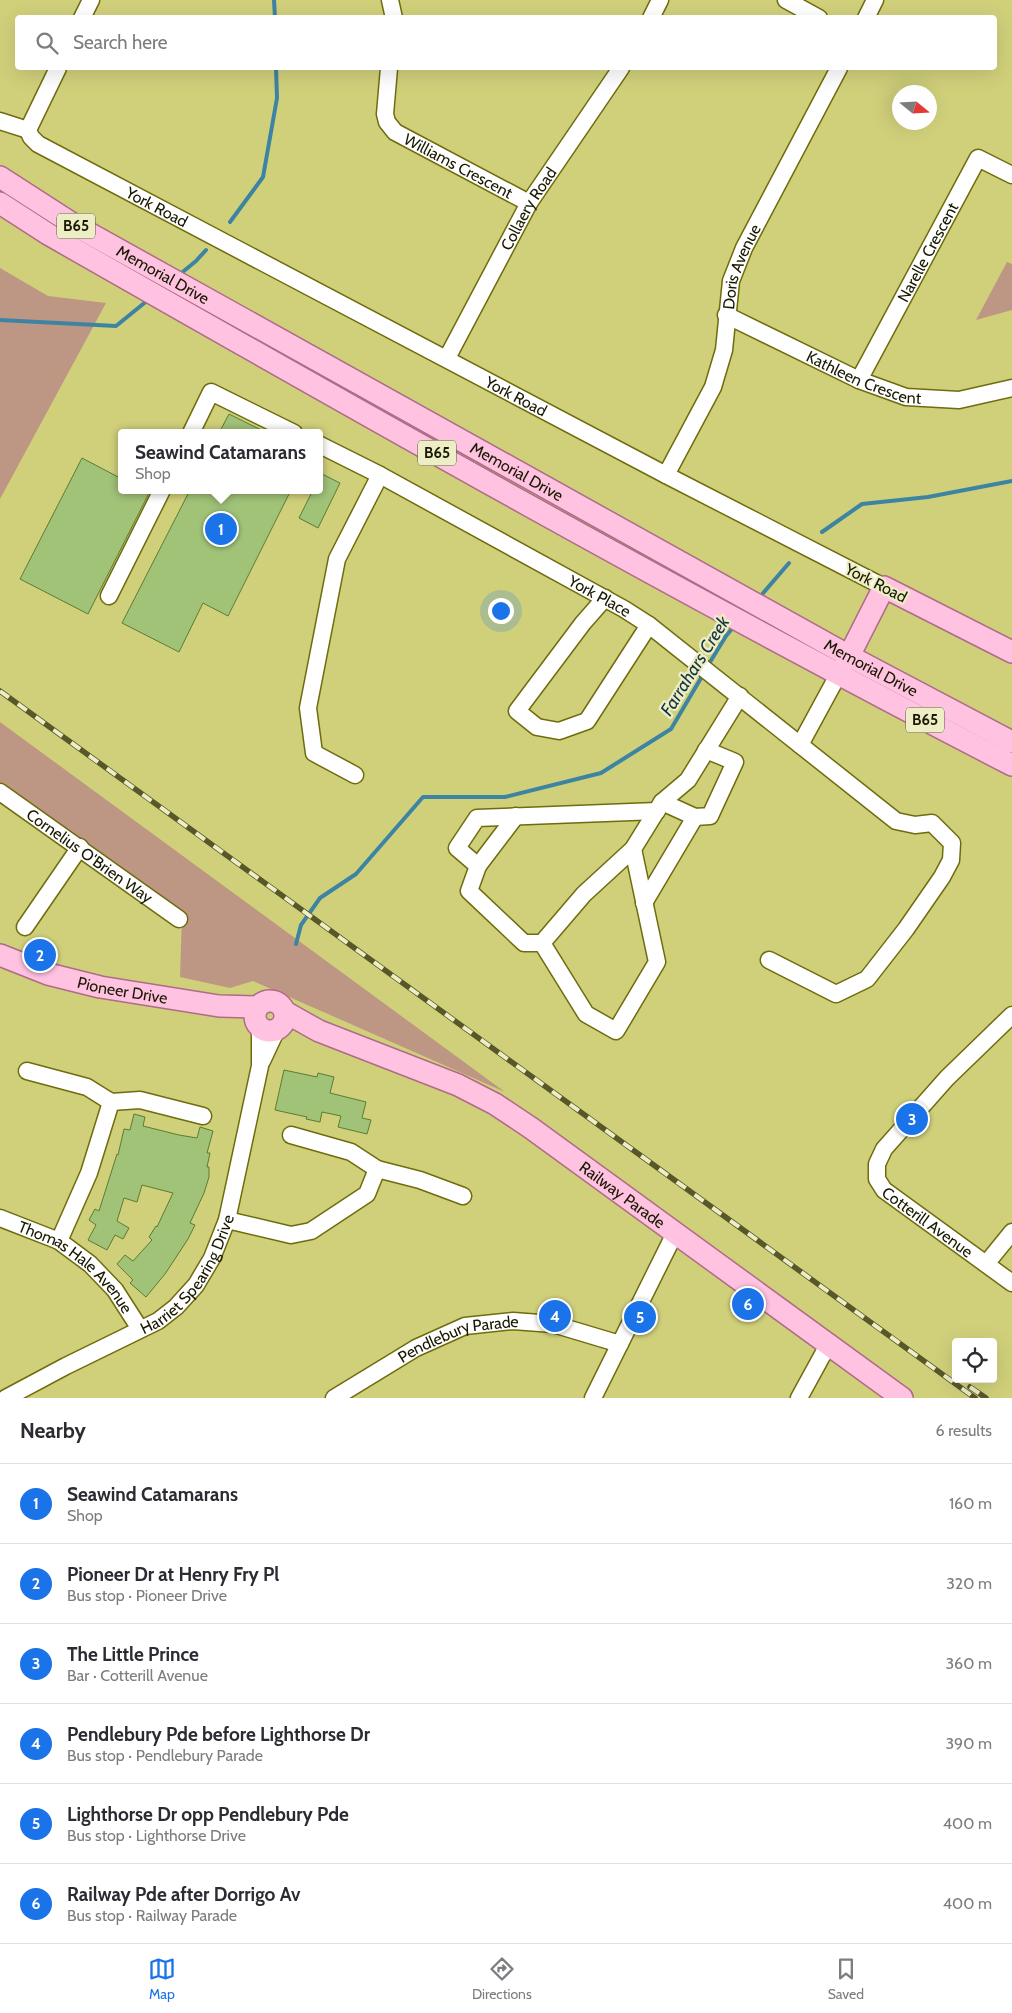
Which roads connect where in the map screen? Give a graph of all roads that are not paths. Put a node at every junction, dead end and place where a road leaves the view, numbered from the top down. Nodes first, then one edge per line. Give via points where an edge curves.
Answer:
1 (90, 0) edge
2 (390, 0) edge
3 (660, 0) edge
4 (786, 0) edge
5 (875, 0) edge
6 (83, 15) edge
7 (393, 15) edge
8 (652, 15) edge
9 (814, 15) edge
10 (868, 15) edge
11 (57, 70) edge
12 (389, 70) edge
13 (620, 70) edge
14 (838, 70) edge
15 (0, 121) edge
16 (28, 130) junction
17 (1012, 175) edge
18 (0, 177) edge
19 (529, 202) junction
20 (0, 203) edge
21 (726, 315) junction
22 (447, 358) junction
23 (859, 380) junction
24 (1012, 388) edge
25 (193, 429) edge
26 (286, 429) edge
27 (323, 446) edge
28 (380, 475) junction
29 (666, 475) junction
30 (160, 494) edge
31 (884, 587) junction
32 (109, 596) dead end
33 (605, 598) junction
34 (649, 625) junction
35 (1012, 652) edge
36 (848, 656) junction
37 (838, 675) junction
38 (740, 696) junction
39 (1012, 742) edge
40 (800, 745) junction
41 (706, 750) junction
42 (1012, 765) edge
43 (354, 775) dead end
44 (0, 792) edge
45 (659, 807) junction
46 (516, 816) junction
47 (694, 817) junction
48 (80, 847) junction
49 (633, 850) junction
50 (478, 866) junction
51 (644, 903) junction
52 (179, 919) dead end
53 (25, 927) dead end
54 (542, 943) junction
55 (0, 955) edge
56 (769, 960) dead end
57 (1012, 1015) edge
58 (270, 1020) junction
59 (319, 1031) joint
60 (27, 1071) dead end
61 (110, 1102) junction
62 (203, 1116) dead end
63 (291, 1135) dead end
64 (377, 1169) junction
65 (463, 1196) dead end
66 (0, 1218) edge
67 (226, 1220) junction
68 (1012, 1232) edge
69 (675, 1233) junction
70 (59, 1240) junction
71 (986, 1264) junction
72 (1012, 1283) edge
73 (140, 1329) junction
74 (620, 1344) junction
75 (828, 1344) junction
76 (6, 1398) edge
77 (334, 1398) edge
78 (593, 1398) edge
79 (799, 1398) edge
80 (902, 1398) edge

1 - 6 street
2 - 7 street
3 - 8 street
4 - 9 street
5 - 10 street
11 - 16 street
12 - 19 street, Williams Crescent via 385,114 395,132
13 - 19 street, Collaery Road
14 - 21 street, Doris Avenue via 744,248 731,281
15 - 16 street
16 - 22 street, York Road via 38,144
17 - 23 street, Narelle Crescent via 978,158
18 - 36 main road, Memorial Drive / B65 via 76,226
19 - 22 street, Collaery Road
20 - 37 main road, Memorial Drive / B65 via 48,234 345,402
21 - 23 street, Kathleen Crescent
21 - 29 street, Doris Avenue via 724,350 713,387
22 - 29 street, York Road
23 - 24 street, Kathleen Crescent via 915,398 960,400
25 - 26 street via 212,392
27 - 28 street, York Place
28 - 33 street, York Place
28 - 43 street via 336,559 308,708 314,753
29 - 31 street, York Road
30 - 32 street
31 - 35 main road, York Road
31 - 36 main road
33 - 34 street, York Place
33 - 34 street via 517,711 537,726 559,731 587,721
34 - 38 street, York Place
36 - 37 street
36 - 39 main road, Memorial Drive / B65
37 - 40 street
37 - 42 main road, Memorial Drive / B65
38 - 40 street, York Place
38 - 41 street
40 - 56 street, York Place via 896,821 915,825 932,823 952,843 951,860 906,929 867,979 836,994
41 - 45 street via 688,780
41 - 47 street via 735,762 710,816
44 - 48 street, Cornelius O'Brien Way
45 - 46 street
45 - 47 street
45 - 49 street
46 - 50 street
46 - 50 street via 477,818 457,848
47 - 51 street
48 - 52 street, Cornelius O'Brien Way
48 - 53 street
49 - 51 street
49 - 54 street via 584,894
50 - 54 street via 469,891 524,944
51 - 54 street via 657,962 616,1031 586,1014
55 - 58 main road, Pioneer Drive via 76,982 219,1006
57 - 71 street, Cotterill Avenue via 947,1078 884,1149 877,1164 877,1179 884,1190
58 - 59 main road, Pioneer Drive
58 - 67 street, Harriet Spearing Drive
59 - 69 main road, Railway Parade via 452,1082 495,1104
60 - 61 street via 87,1087
61 - 62 street via 140,1100
61 - 70 street via 89,1173
63 - 64 street via 351,1152
64 - 65 street
64 - 67 street via 367,1194 311,1231 291,1235
66 - 70 street, Thomas Hale Avenue
67 - 73 street, Harriet Spearing Drive via 212,1258 196,1285 176,1307
68 - 71 street
69 - 74 street
69 - 75 main road, Railway Parade
70 - 73 street, Thomas Hale Avenue via 90,1264 115,1290
71 - 72 street, Cotterill Avenue
73 - 76 street, Harriet Spearing Drive
74 - 77 street, Pendlebury Parade via 553,1324 513,1321 465,1326 416,1348
74 - 78 street
75 - 79 street
75 - 80 main road, Railway Parade

